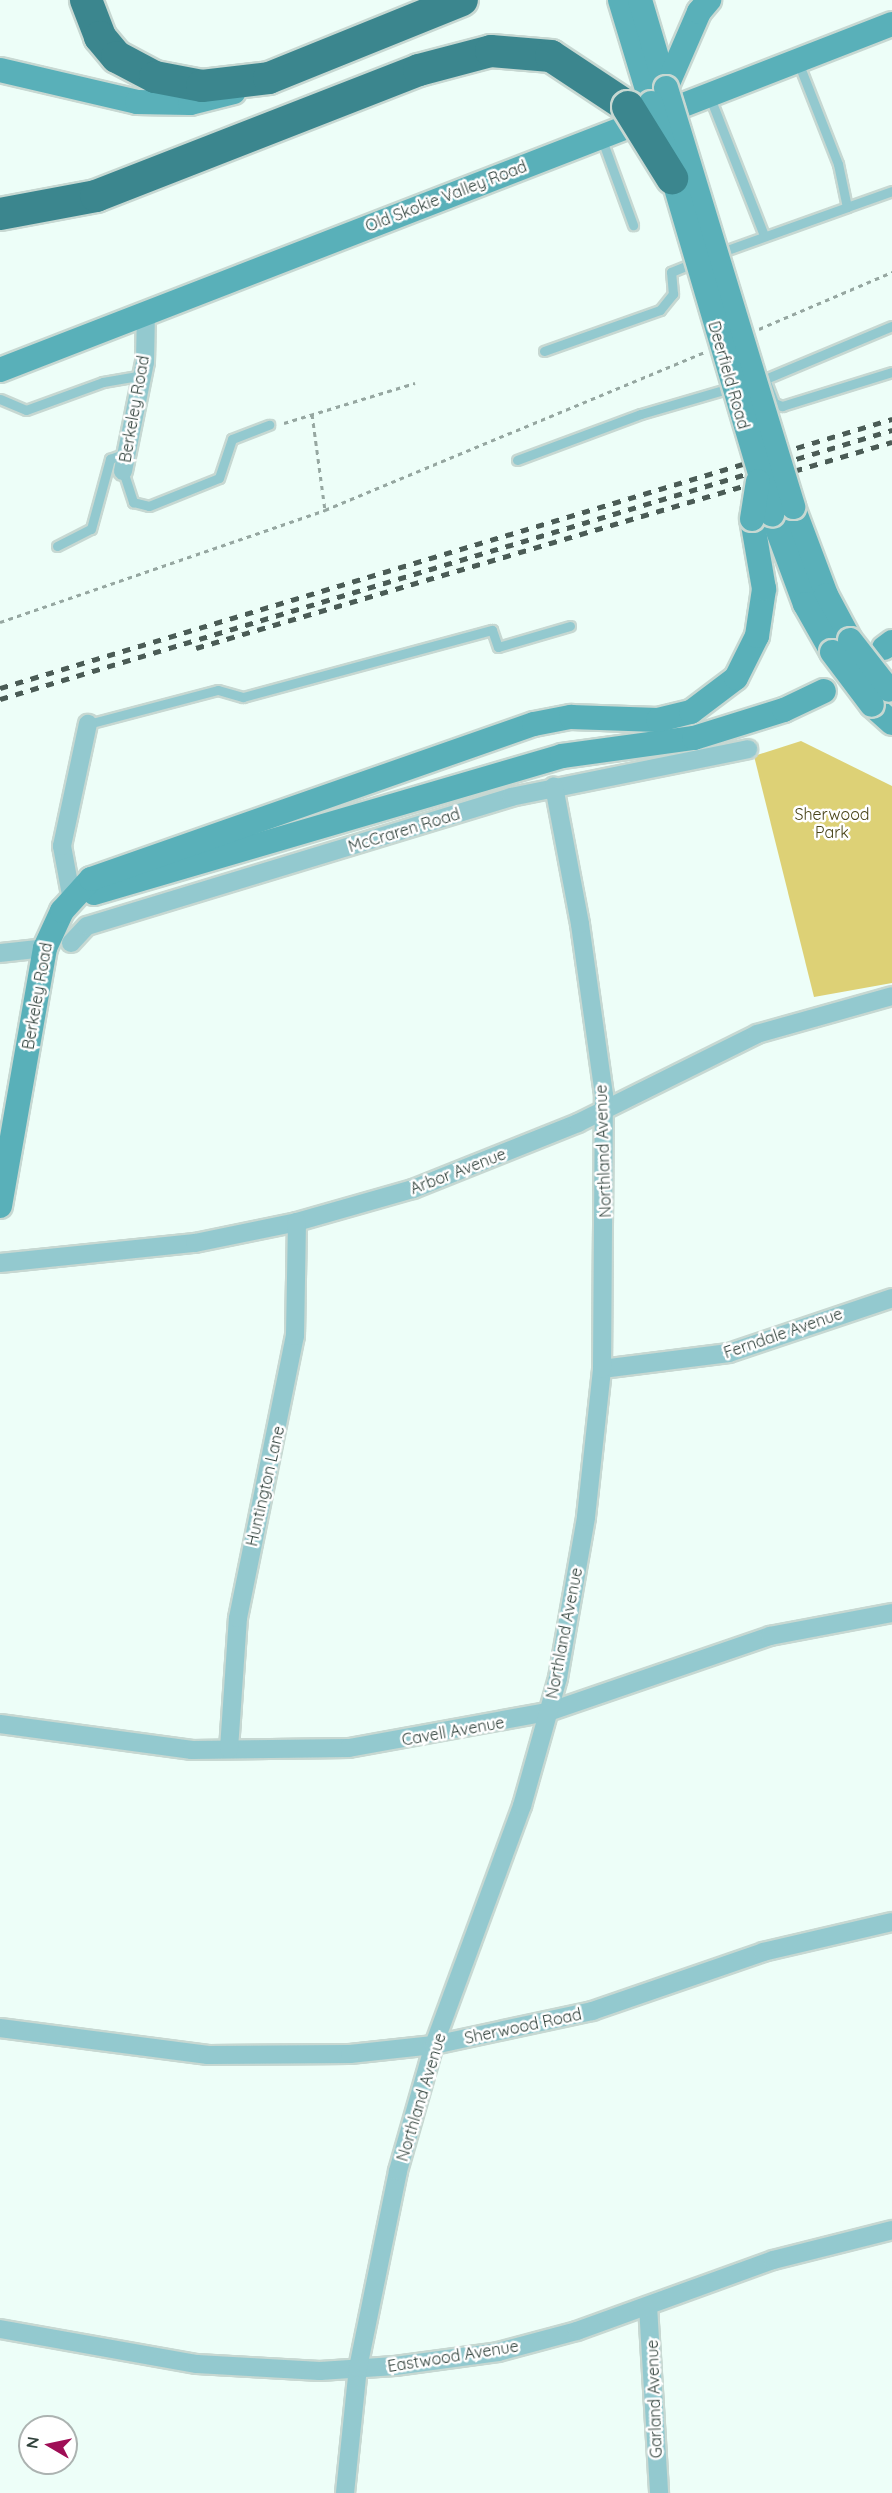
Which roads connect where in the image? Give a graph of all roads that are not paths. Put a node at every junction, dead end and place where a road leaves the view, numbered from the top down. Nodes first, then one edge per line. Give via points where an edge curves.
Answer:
1 (86, 0) edge
2 (462, 0) edge
3 (620, 0) edge
4 (640, 0) edge
5 (709, 0) edge
6 (892, 24) edge
7 (797, 60) junction
8 (0, 70) edge
9 (270, 78) junction
10 (709, 94) junction
11 (648, 99) junction
12 (601, 137) junction
13 (672, 178) joint
14 (892, 192) edge
15 (847, 207) junction
16 (0, 214) edge
17 (633, 225) dead end
18 (764, 235) junction
19 (146, 312) junction
20 (892, 326) edge
21 (544, 351) dead end
22 (0, 370) edge
23 (892, 372) edge
24 (143, 375) junction
25 (765, 379) junction
26 (0, 399) edge
27 (269, 425) dead end
28 (126, 453) junction
29 (517, 460) dead end
30 (123, 471) joint
31 (772, 514) junction
32 (57, 546) dead end
33 (570, 626) dead end
34 (824, 691) dead end
35 (884, 696) edge
36 (892, 723) edge
37 (88, 724) joint
38 (748, 749) dead end
39 (554, 786) junction
40 (72, 900) junction
41 (71, 943) dead end
42 (45, 948) junction
43 (0, 953) edge
44 (892, 996) edge
45 (602, 1109) junction
46 (0, 1206) edge
47 (297, 1222) junction
48 (0, 1263) edge
49 (892, 1298) edge
50 (602, 1369) junction
51 (892, 1613) edge
52 (548, 1712) junction
53 (0, 1724) edge
54 (229, 1749) junction
55 (892, 1922) edge
56 (0, 2028) edge
57 (434, 2045) junction
58 (892, 2230) edge
59 (648, 2306) junction
60 (0, 2329) edge
61 (358, 2368) junction
62 (345, 2493) edge
63 (659, 2493) edge

1 - 9 highway via 100,37 117,57 155,78 202,86
2 - 9 highway
3 - 11 main road, Deerfield Road
4 - 11 main road, Deerfield Road
5 - 11 main road
6 - 7 main road, Old Skokie Valley Road
7 - 10 main road, Old Skokie Valley Road
7 - 15 lane via 838,164
8 - 9 main road via 137,102 178,104 217,98
10 - 12 main road, Old Skokie Valley Road
10 - 18 lane
11 - 13 highway, bridge
11 - 16 highway via 551,56 491,51 418,70 96,196
11 - 31 main road, Deerfield Road, bridge
12 - 17 lane
12 - 19 main road, Old Skokie Valley Road
13 - 31 main road, Deerfield Road, bridge
14 - 15 lane
15 - 18 lane
18 - 21 lane via 671,272 673,294 660,310
19 - 22 main road, Old Skokie Valley Road
19 - 24 street, Berkeley Road
20 - 25 lane
23 - 25 lane via 782,406 774,403
24 - 26 lane via 103,382 26,410
24 - 28 street, Berkeley Road
25 - 29 lane via 641,414
27 - 30 lane via 232,439 219,477 149,506 133,502
28 - 30 street, Berkeley Road
28 - 32 lane via 110,459 91,529
31 - 35 main road, Deerfield Road, bridge via 805,604
31 - 40 main road, Berkeley Road via 757,636 736,678 691,712 658,720 581,717 534,724 91,879
33 - 37 lane via 498,647 492,630 243,697 218,690
34 - 40 main road via 784,710 694,738 562,756
35 - 36 main road, Deerfield Road
37 - 40 street via 62,846
38 - 39 street, McCraren Road via 655,771
39 - 41 street, McCraren Road via 87,926
39 - 45 street, Northland Avenue via 580,924
40 - 42 main road, Berkeley Road
42 - 43 street
42 - 46 main road, Berkeley Road
44 - 45 street, Arbor Avenue via 757,1034
45 - 47 street, Arbor Avenue via 413,1189
45 - 50 street, Northland Avenue
47 - 48 street, Arbor Avenue via 86,1258
47 - 54 street, Huntington Lane via 293,1347 238,1618
49 - 50 street, Ferndale Avenue via 729,1353
50 - 52 street, Northland Avenue via 586,1517
51 - 52 street, Cavell Avenue via 770,1636
52 - 54 street, Cavell Avenue via 349,1748
52 - 57 street, Northland Avenue via 491,1900
53 - 54 street, Cavell Avenue via 113,1743
55 - 57 street, Sherwood Road via 763,1952 592,2011
56 - 57 street, Sherwood Road via 208,2055 350,2054
57 - 61 street, Northland Avenue via 398,2171
58 - 59 street, Eastwood Avenue via 773,2260
59 - 61 street, Eastwood Avenue via 498,2352
59 - 63 street, Garland Avenue
60 - 61 street, Eastwood Avenue via 197,2364
61 - 62 street, Northland Avenue

